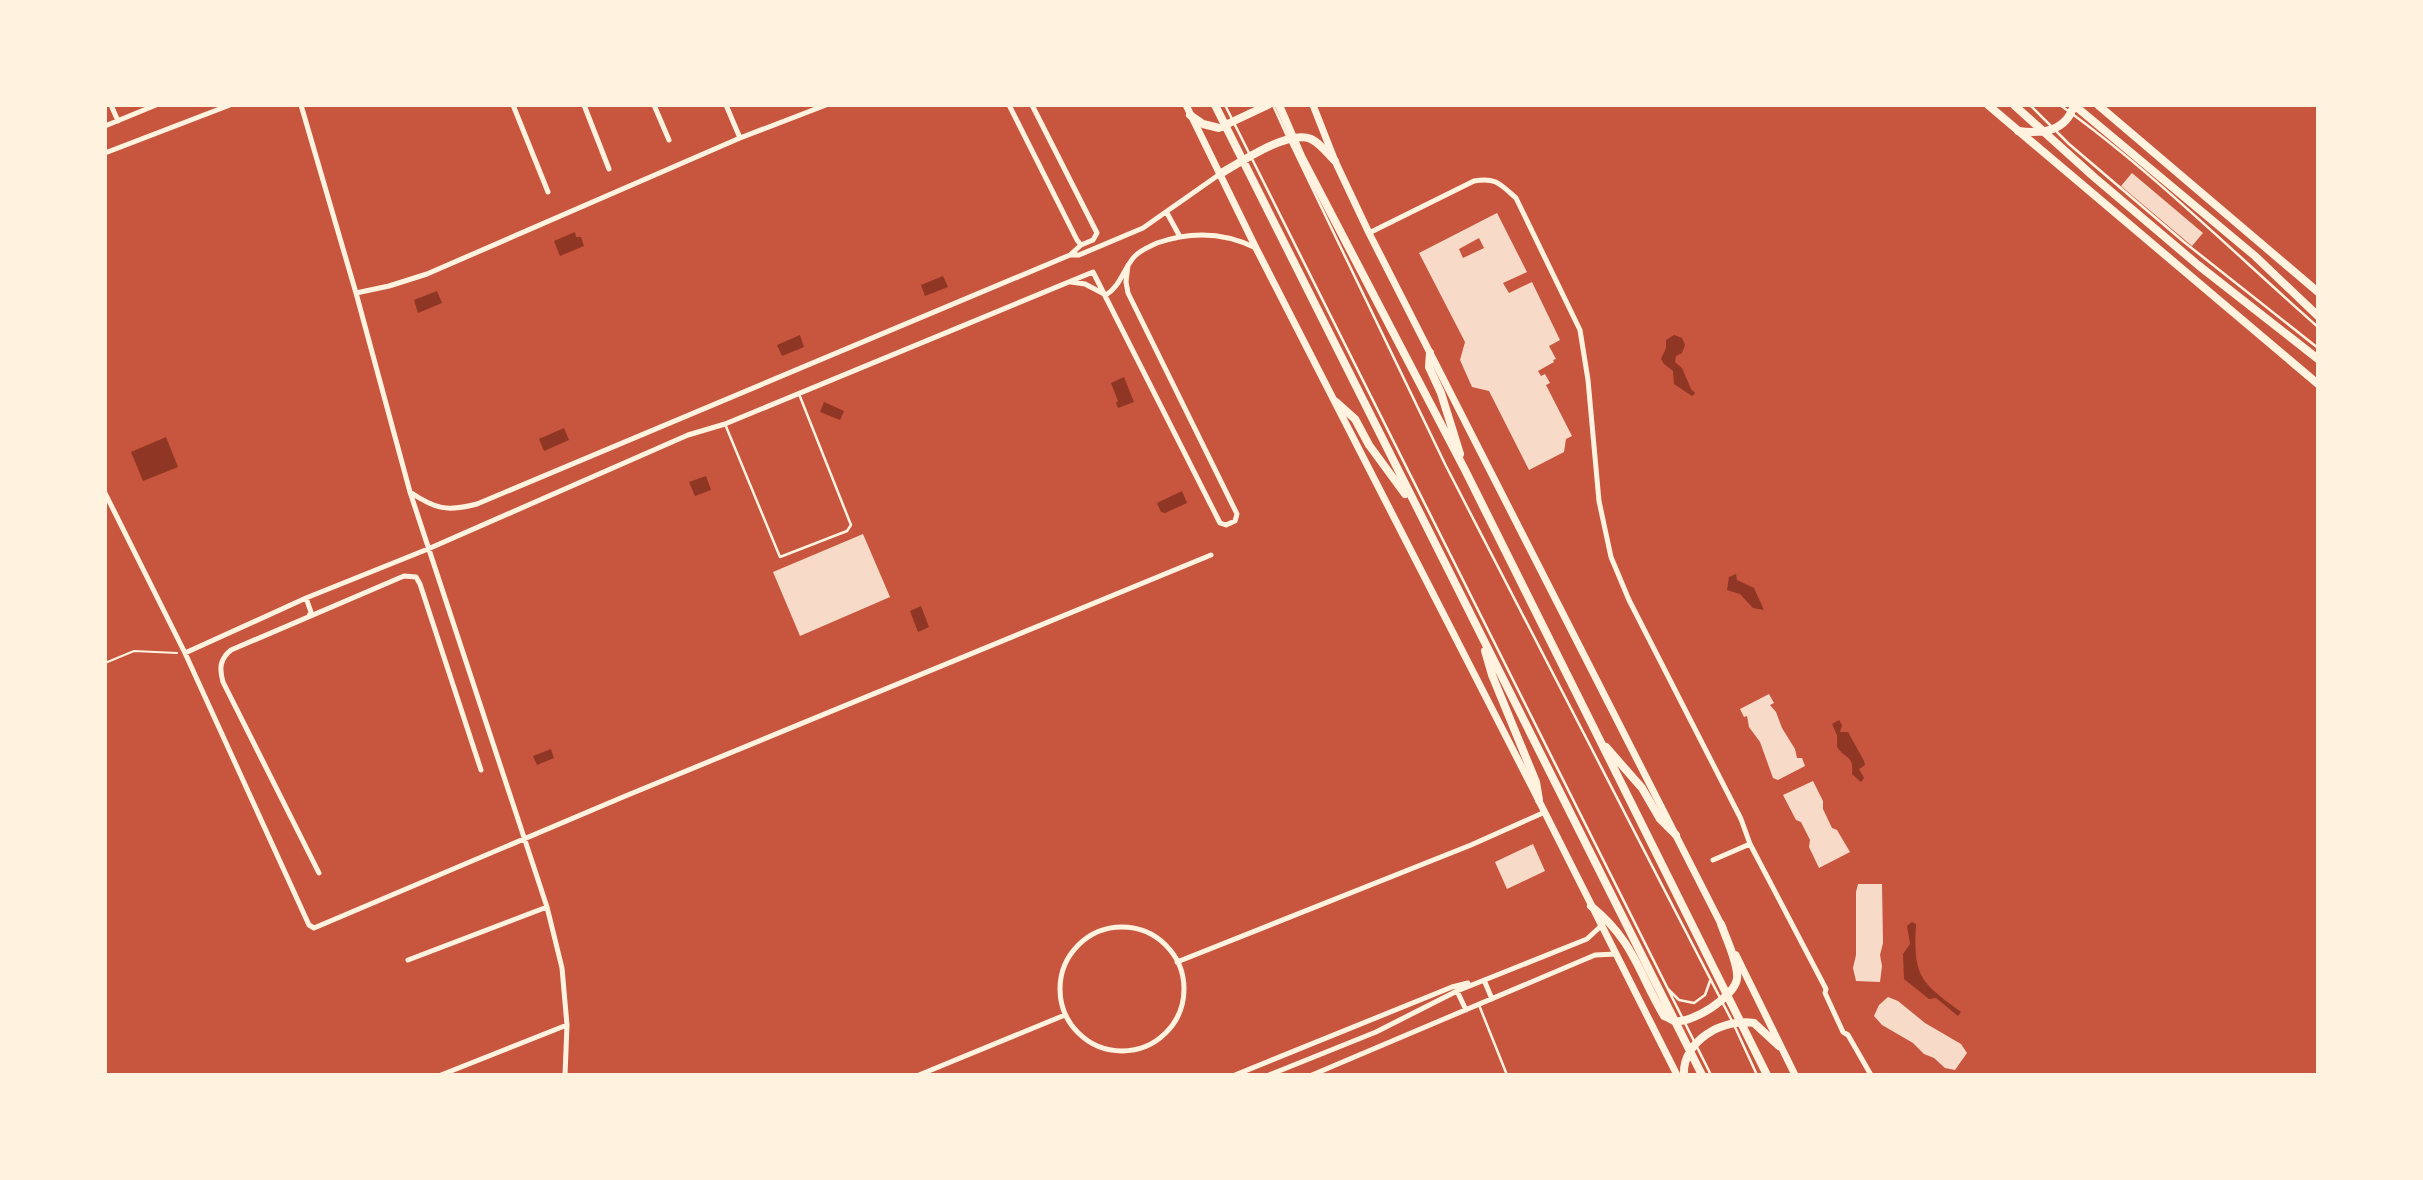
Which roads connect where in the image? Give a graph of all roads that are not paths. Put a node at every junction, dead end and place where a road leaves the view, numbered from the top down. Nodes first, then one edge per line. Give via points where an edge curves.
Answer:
1 (111, 105) edge
2 (156, 105) edge
3 (230, 105) edge
4 (302, 105) edge
5 (584, 105) edge
6 (654, 105) edge
7 (726, 105) edge
8 (826, 105) edge
9 (1009, 105) edge
10 (1032, 105) edge
11 (1186, 105) edge
12 (1215, 105) edge
13 (1225, 105) edge
14 (1270, 105) edge
15 (1279, 105) edge
16 (1313, 105) edge
17 (1988, 105) edge
18 (2014, 105) edge
19 (2030, 105) edge
20 (2060, 105) edge
21 (2098, 105) edge
22 (515, 106) edge
23 (2073, 107) edge
24 (1190, 115) junction
25 (118, 121) junction
26 (1229, 124) junction
27 (105, 126) edge
28 (2055, 129) junction
29 (2018, 131) junction
30 (2045, 131) junction
31 (740, 138) junction
32 (1290, 138) junction
33 (669, 140) dead end
34 (105, 153) edge
35 (1246, 159) junction
36 (1335, 161) junction
37 (609, 169) dead end
38 (1220, 174) junction
39 (548, 192) dead end
40 (1167, 213) junction
41 (1369, 233) junction
42 (1179, 235) junction
43 (1080, 245) junction
44 (1256, 248) junction
45 (1070, 255) junction
46 (1128, 265) junction
47 (1068, 282) junction
48 (2318, 292) edge
49 (356, 293) junction
50 (1106, 295) junction
51 (2318, 316) edge
52 (2318, 327) edge
53 (2318, 348) edge
54 (1430, 353) junction
55 (2318, 359) edge
56 (2318, 384) edge
57 (799, 393) junction
58 (1336, 402) junction
59 (725, 424) junction
60 (1465, 470) junction
61 (410, 492) junction
62 (105, 493) edge
63 (1412, 501) junction
64 (428, 549) junction
65 (1211, 555) dead end
66 (306, 598) junction
67 (309, 616) junction
68 (1482, 638) junction
69 (185, 653) junction
70 (1596, 734) junction
71 (481, 770) dead end
72 (1539, 800) junction
73 (1545, 813) junction
74 (1676, 835) junction
75 (523, 839) junction
76 (1750, 844) junction
77 (1713, 860) dead end
78 (319, 873) dead end
79 (1591, 906) junction
80 (547, 907) junction
81 (1721, 925) junction
82 (1601, 926) junction
83 (1616, 954) junction
84 (408, 960) dead end
85 (1177, 962) junction
86 (1485, 979) junction
87 (1711, 979) junction
88 (1666, 987) junction
89 (1457, 990) junction
90 (1724, 997) junction
91 (1492, 999) junction
92 (1479, 1005) junction
93 (1466, 1010) junction
94 (1065, 1015) junction
95 (1678, 1020) junction
96 (1737, 1023) junction
97 (567, 1025) junction
98 (1692, 1046) junction
99 (1779, 1046) junction
100 (441, 1075) edge
101 (565, 1075) edge
102 (919, 1075) edge
103 (1235, 1075) edge
104 (1269, 1075) edge
105 (1312, 1075) edge
106 (1507, 1075) edge
107 (1677, 1075) edge
108 (1684, 1075) edge
109 (1702, 1075) edge
110 (1711, 1075) edge
111 (1757, 1075) edge
112 (1767, 1075) edge
113 (1794, 1075) edge
114 (1871, 1075) edge

1 - 25 street
2 - 25 street
3 - 34 street
4 - 49 street
5 - 37 street
6 - 33 street
7 - 31 street
8 - 31 street
9 - 43 street
10 - 43 street via 1097,233
11 - 24 main road
12 - 26 main road
13 - 26 lane
14 - 26 main road
14 - 32 lane
15 - 32 main road
16 - 36 main road
17 - 29 main road
18 - 30 main road
19 - 28 lane
20 - 23 lane
21 - 48 main road
22 - 39 street
23 - 28 main road
23 - 51 main road via 2255,256
23 - 52 lane
24 - 26 main road via 1213,128
24 - 38 main road
25 - 27 street
26 - 35 main road
28 - 30 main road
28 - 53 lane via 2225,277
29 - 30 main road
29 - 56 main road
30 - 55 main road via 2198,265
31 - 49 street via 427,274
32 - 35 main road
32 - 36 main road via 1309,138
32 - 60 main road
32 - 87 lane via 1445,464
35 - 38 main road
35 - 63 main road
35 - 88 lane
36 - 41 main road
38 - 40 street
38 - 44 main road
40 - 42 street
40 - 45 street via 1107,245
41 - 54 main road
41 - 76 street via 1474,181 1498,182 1516,198 1580,330 1599,501 1611,557
42 - 44 street via 1241,240
42 - 46 street via 1140,251
43 - 45 street
44 - 58 main road
45 - 61 street via 477,504 443,509
46 - 50 street via 1117,287
46 - 50 street via 1128,293 1237,514 1235,521 1220,523
47 - 50 street via 1085,284
47 - 50 street via 1093,272
47 - 57 street
49 - 61 street
54 - 60 main road via 1429,367
54 - 74 main road
57 - 59 street
57 - 59 lane via 852,525 847,531 780,557
58 - 63 main road via 1355,419
58 - 72 main road
59 - 64 street via 688,435
60 - 70 main road
61 - 64 street
62 - 69 street
63 - 68 main road
64 - 66 street
64 - 75 street
65 - 75 street
66 - 67 street
66 - 69 street
67 - 71 street via 404,576 416,577
67 - 78 street via 231,650 224,656 221,674
68 - 72 main road
68 - 95 main road
69 - 75 street via 309,925 317,928
70 - 74 main road
70 - 90 main road
72 - 73 main road
73 - 79 main road
73 - 85 street
74 - 81 main road
75 - 80 street
76 - 77 street
76 - 114 street via 1826,989 1843,1032
79 - 82 main road
79 - 95 main road via 1628,944 1664,1016
80 - 84 street
80 - 97 street via 562,968
81 - 90 main road via 1737,977
81 - 99 main road
82 - 83 main road
82 - 86 street via 1587,939
83 - 91 street via 1595,955
83 - 107 main road
85 - 94 street via 1165,944 1147,932 1105,929 1086,938 1071,953 1062,973
85 - 94 street via 1183,1000 1177,1019 1165,1035 1148,1046 1110,1051 1091,1044
86 - 89 street
86 - 91 street
86 - 103 street via 1452,987
87 - 88 lane via 1704,995 1694,1003 1679,1000
87 - 90 lane
88 - 95 lane
89 - 93 street
89 - 104 street via 1376,1032
90 - 95 main road via 1707,1010
90 - 96 main road
91 - 92 street
92 - 93 street
92 - 106 lane
93 - 105 street
94 - 102 street
95 - 98 main road
96 - 98 main road
96 - 99 main road via 1754,1023
96 - 111 lane
96 - 112 main road
97 - 100 street
97 - 101 street
98 - 108 main road
98 - 109 main road
98 - 110 lane
99 - 113 main road

